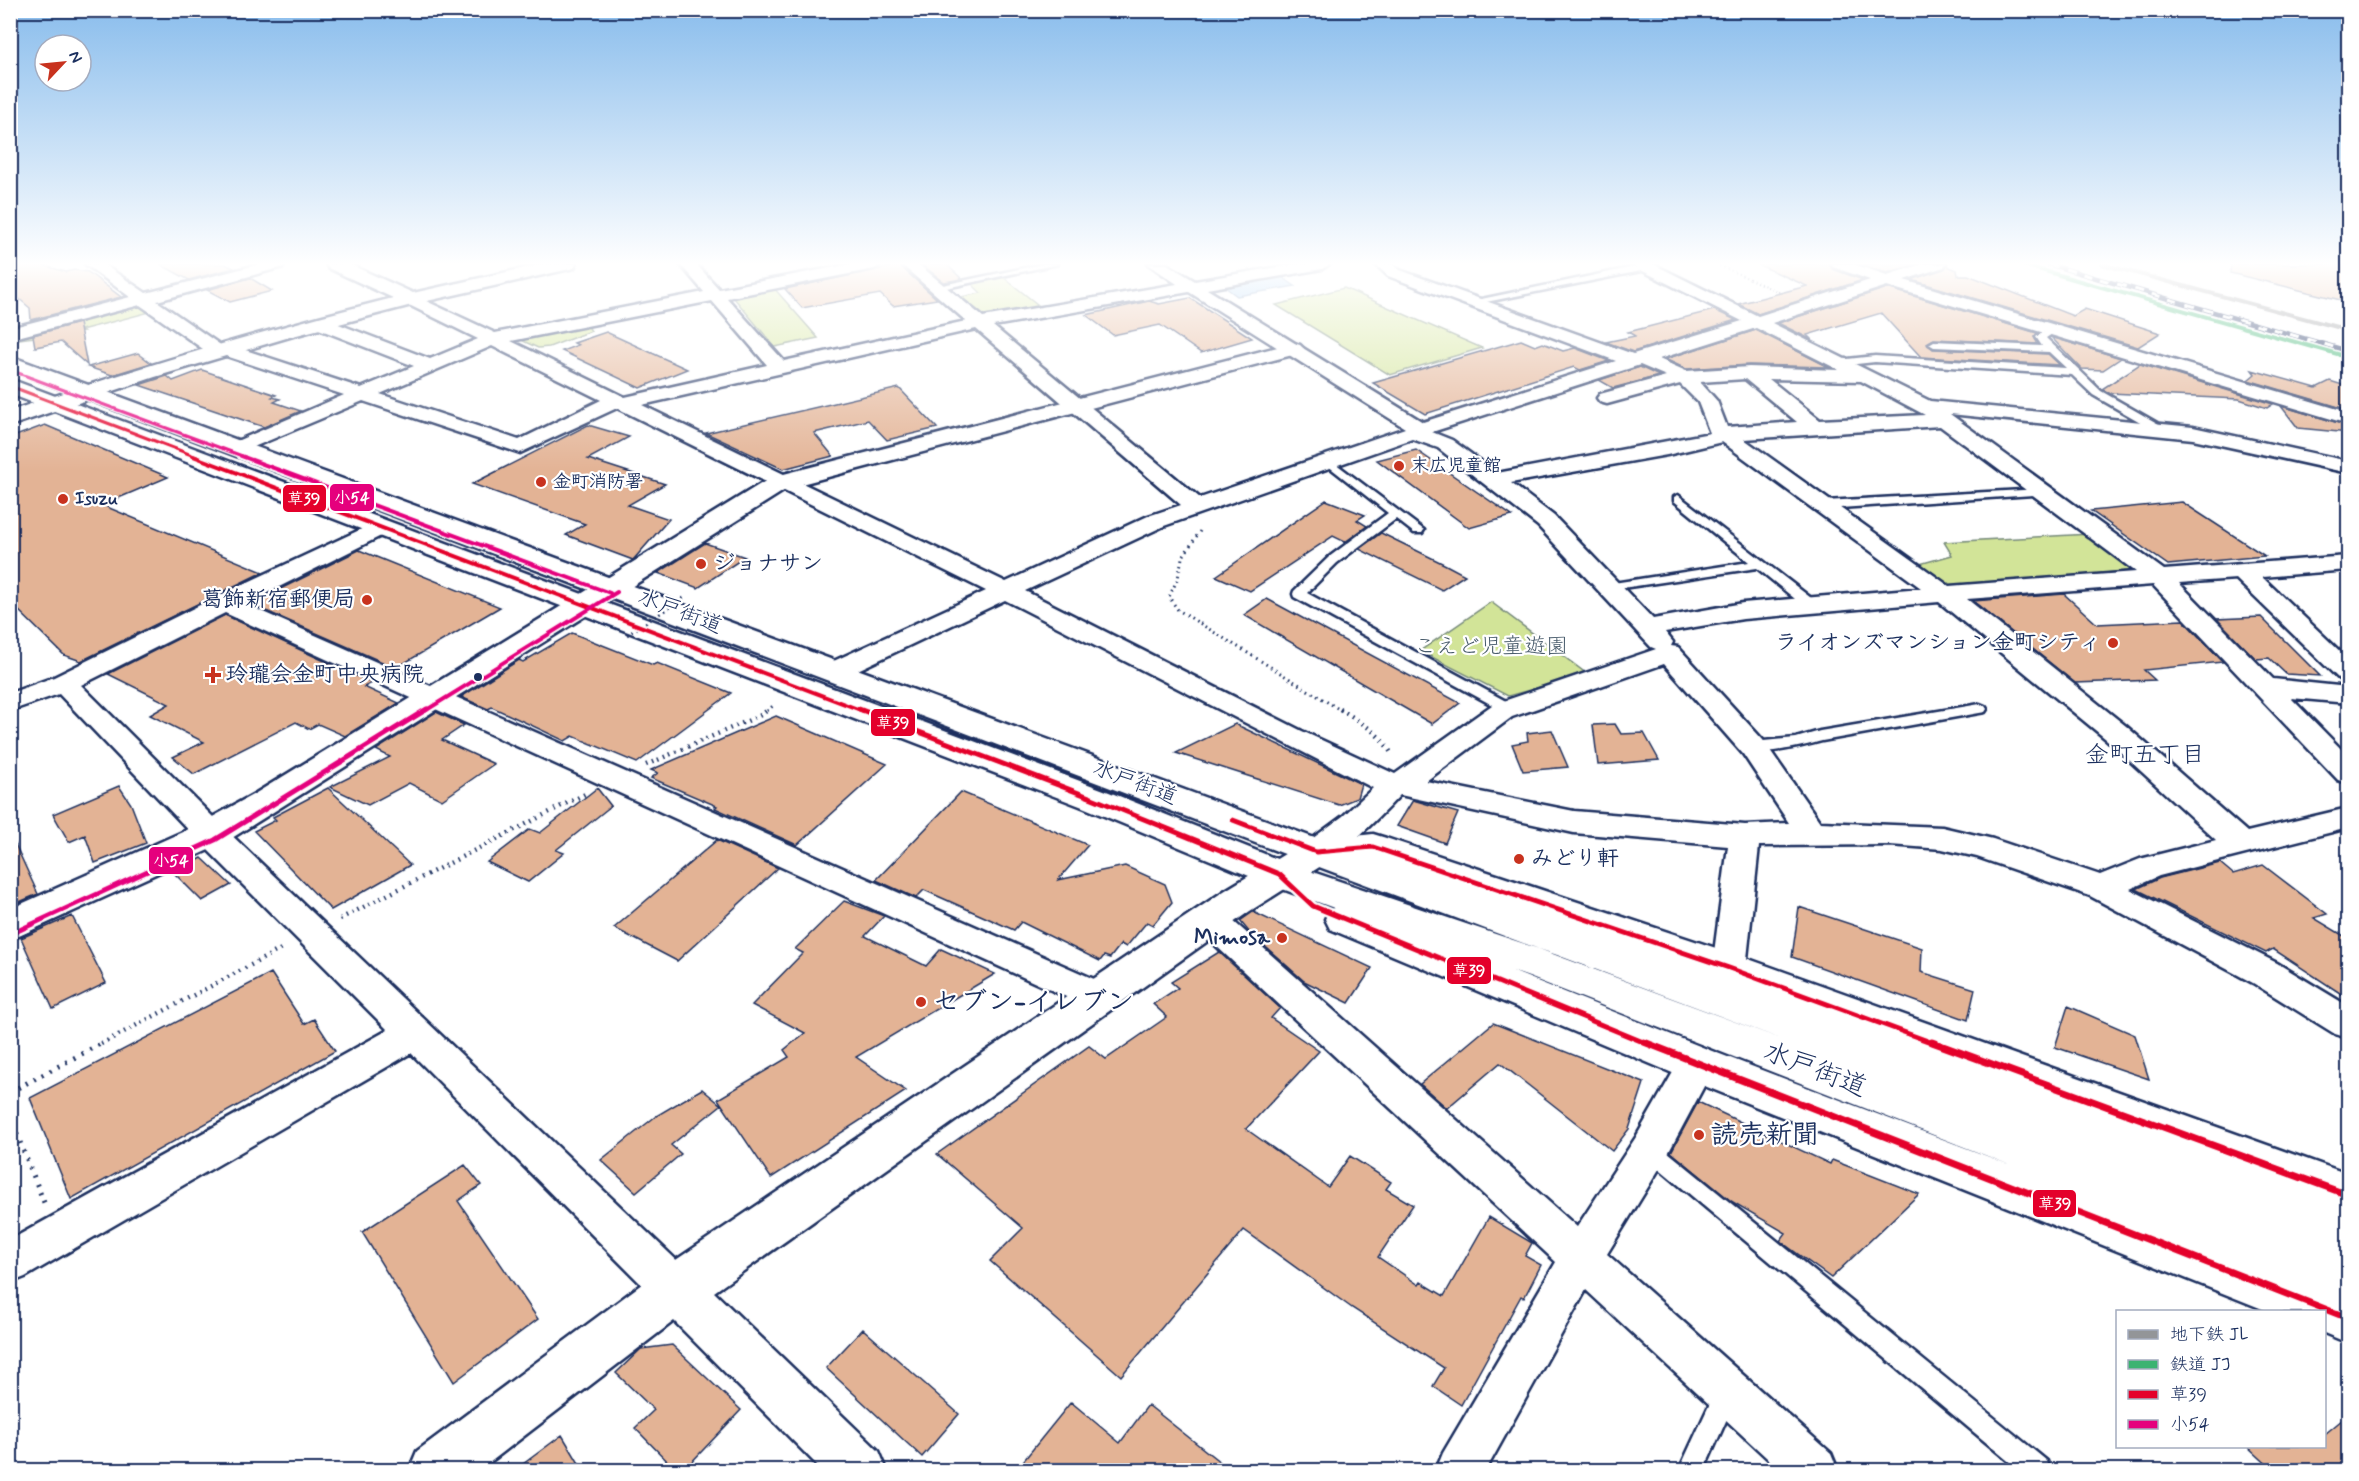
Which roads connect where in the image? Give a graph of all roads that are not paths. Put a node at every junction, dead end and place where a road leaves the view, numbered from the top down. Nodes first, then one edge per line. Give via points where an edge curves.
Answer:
1 (195, 333) edge
2 (289, 333) edge
3 (346, 333) edge
4 (481, 333) edge
5 (523, 333) edge
6 (748, 333) edge
7 (935, 333) edge
8 (993, 333) edge
9 (1268, 333) edge
10 (1561, 333) edge
11 (1716, 333) edge
12 (1782, 333) edge
13 (2048, 333) edge
14 (2063, 333) edge
15 (493, 339) junction
16 (1935, 344) dead end
17 (1293, 349) junction
18 (2050, 349) junction
19 (223, 351) junction
20 (1636, 359) junction
21 (10, 362) edge
22 (1838, 363) junction
23 (428, 365) junction
24 (779, 367) junction
25 (2075, 372) junction
26 (1749, 373) junction
27 (1864, 376) junction
28 (1686, 377) junction
29 (10, 386) edge
30 (90, 391) junction
31 (360, 394) junction
32 (1607, 398) dead end
33 (620, 402) junction
34 (55, 403) junction
35 (1076, 404) junction
36 (1935, 413) junction
37 (2349, 418) edge
38 (10, 419) edge
39 (1816, 428) junction
40 (2160, 429) junction
41 (1416, 431) junction
42 (1725, 435) junction
43 (239, 447) junction
44 (1327, 460) junction
45 (2349, 467) edge
46 (1494, 480) junction
47 (781, 482) junction
48 (2043, 492) junction
49 (1678, 499) dead end
50 (1825, 505) junction
51 (1190, 508) junction
52 (1396, 513) junction
53 (381, 527) junction
54 (1418, 530) dead end
55 (1758, 564) junction
56 (2346, 566) edge
57 (2242, 572) junction
58 (2160, 578) junction
59 (613, 586) junction
60 (1607, 588) junction
61 (1006, 591) junction
62 (1946, 595) junction
63 (223, 603) junction
64 (1810, 604) junction
65 (582, 605) junction
66 (1647, 628) junction
67 (1669, 653) junction
68 (834, 670) junction
69 (2349, 673) edge
70 (64, 683) junction
71 (2266, 687) junction
72 (2349, 695) edge
73 (433, 698) junction
74 (10, 703) edge
75 (1510, 709) junction
76 (1980, 710) dead end
77 (1752, 747) junction
78 (2349, 773) edge
79 (1400, 784) junction
80 (2349, 818) edge
81 (1810, 833) junction
82 (211, 834) junction
83 (1745, 836) junction
84 (2240, 844) junction
85 (1297, 863) junction
86 (2101, 888) junction
87 (1211, 921) junction
88 (10, 926) edge
89 (1729, 968) junction
90 (1098, 996) junction
91 (2349, 1024) edge
92 (415, 1033) junction
93 (1697, 1064) junction
94 (1650, 1149) junction
95 (2349, 1195) edge
96 (2349, 1231) edge
97 (2298, 1233) junction
98 (1581, 1258) junction
99 (10, 1263) edge
100 (2349, 1273) edge
101 (676, 1289) junction
102 (2349, 1318) edge
103 (1728, 1391) junction
104 (436, 1470) edge
105 (860, 1470) edge
106 (1460, 1470) edge
107 (1691, 1470) edge
108 (1814, 1470) edge
109 (2038, 1470) edge

1 - 19 street
2 - 19 main road
3 - 23 street
4 - 15 street
5 - 15 street
6 - 24 street
7 - 24 street
8 - 35 street
9 - 17 street
10 - 20 street
11 - 20 street
12 - 22 street
13 - 18 lane via 2041,337
14 - 37 street
15 - 23 street
15 - 33 street
16 - 18 lane
17 - 35 main road
17 - 41 street
18 - 25 lane
19 - 30 main road
19 - 31 street
20 - 28 street
20 - 41 street
21 - 30 main road, 水戸街道
22 - 25 lane via 1875,359
22 - 27 street
23 - 31 street
24 - 33 street
25 - 40 lane via 2097,393
26 - 27 street
26 - 28 street
26 - 39 street
27 - 36 street
28 - 32 street
28 - 42 street via 1704,396 1718,430
29 - 34 main road, 水戸街道
30 - 34 main road
30 - 43 main road, 水戸街道
31 - 33 street via 520,447
31 - 43 street
33 - 47 street
34 - 38 main road
34 - 53 main road, 水戸街道
35 - 47 main road
35 - 51 street
36 - 39 street
36 - 40 street
36 - 48 street
39 - 42 street
40 - 45 street
41 - 44 street
41 - 46 street via 1445,444
42 - 46 street
42 - 50 street
43 - 59 main road, 水戸街道
44 - 51 street
44 - 52 lane
46 - 60 street via 1546,521 1582,556
47 - 59 main road
47 - 61 street
48 - 50 lane
48 - 58 street
49 - 55 lane
50 - 62 street
51 - 61 street
52 - 54 lane
52 - 75 lane via 1333,560 1299,594
53 - 63 street
53 - 65 main road, 水戸街道
55 - 60 lane
55 - 64 lane
56 - 57 street
57 - 58 street
57 - 69 street
58 - 62 street
58 - 71 street
59 - 65 main road
59 - 68 main road, 水戸街道
60 - 66 street
61 - 68 street
61 - 79 street via 1292,737
62 - 64 street
62 - 84 street via 2162,770
63 - 70 street
63 - 73 street
64 - 66 street
65 - 73 main road
65 - 85 main road, 水戸街道 via 1092,798
66 - 67 street
67 - 75 street
67 - 77 street
68 - 85 main road, 水戸街道
70 - 74 street
70 - 82 street
71 - 72 street
71 - 78 street
73 - 82 main road
73 - 90 street
75 - 79 street
76 - 77 lane via 1797,743
77 - 81 street
79 - 83 street via 1574,822
79 - 85 street
80 - 84 street
81 - 83 street
81 - 86 street via 1942,838 2030,862
82 - 88 main road
82 - 92 street
83 - 89 street
84 - 86 street via 2151,867
85 - 87 main road
85 - 89 main road, 水戸街道 via 1373,847
85 - 93 main road, 水戸街道 via 1313,906
85 - 97 main road, 水戸街道 via 1543,966
86 - 91 street via 2265,973
87 - 90 main road
87 - 98 street
89 - 95 main road, 水戸街道
90 - 101 main road
92 - 99 street
92 - 101 street
93 - 94 street
93 - 102 main road, 水戸街道
94 - 98 street
94 - 109 lane
96 - 97 main road, 水戸街道
97 - 100 main road, 水戸街道
98 - 103 street
98 - 106 street
101 - 104 main road
101 - 105 main road
103 - 107 lane
103 - 108 street

